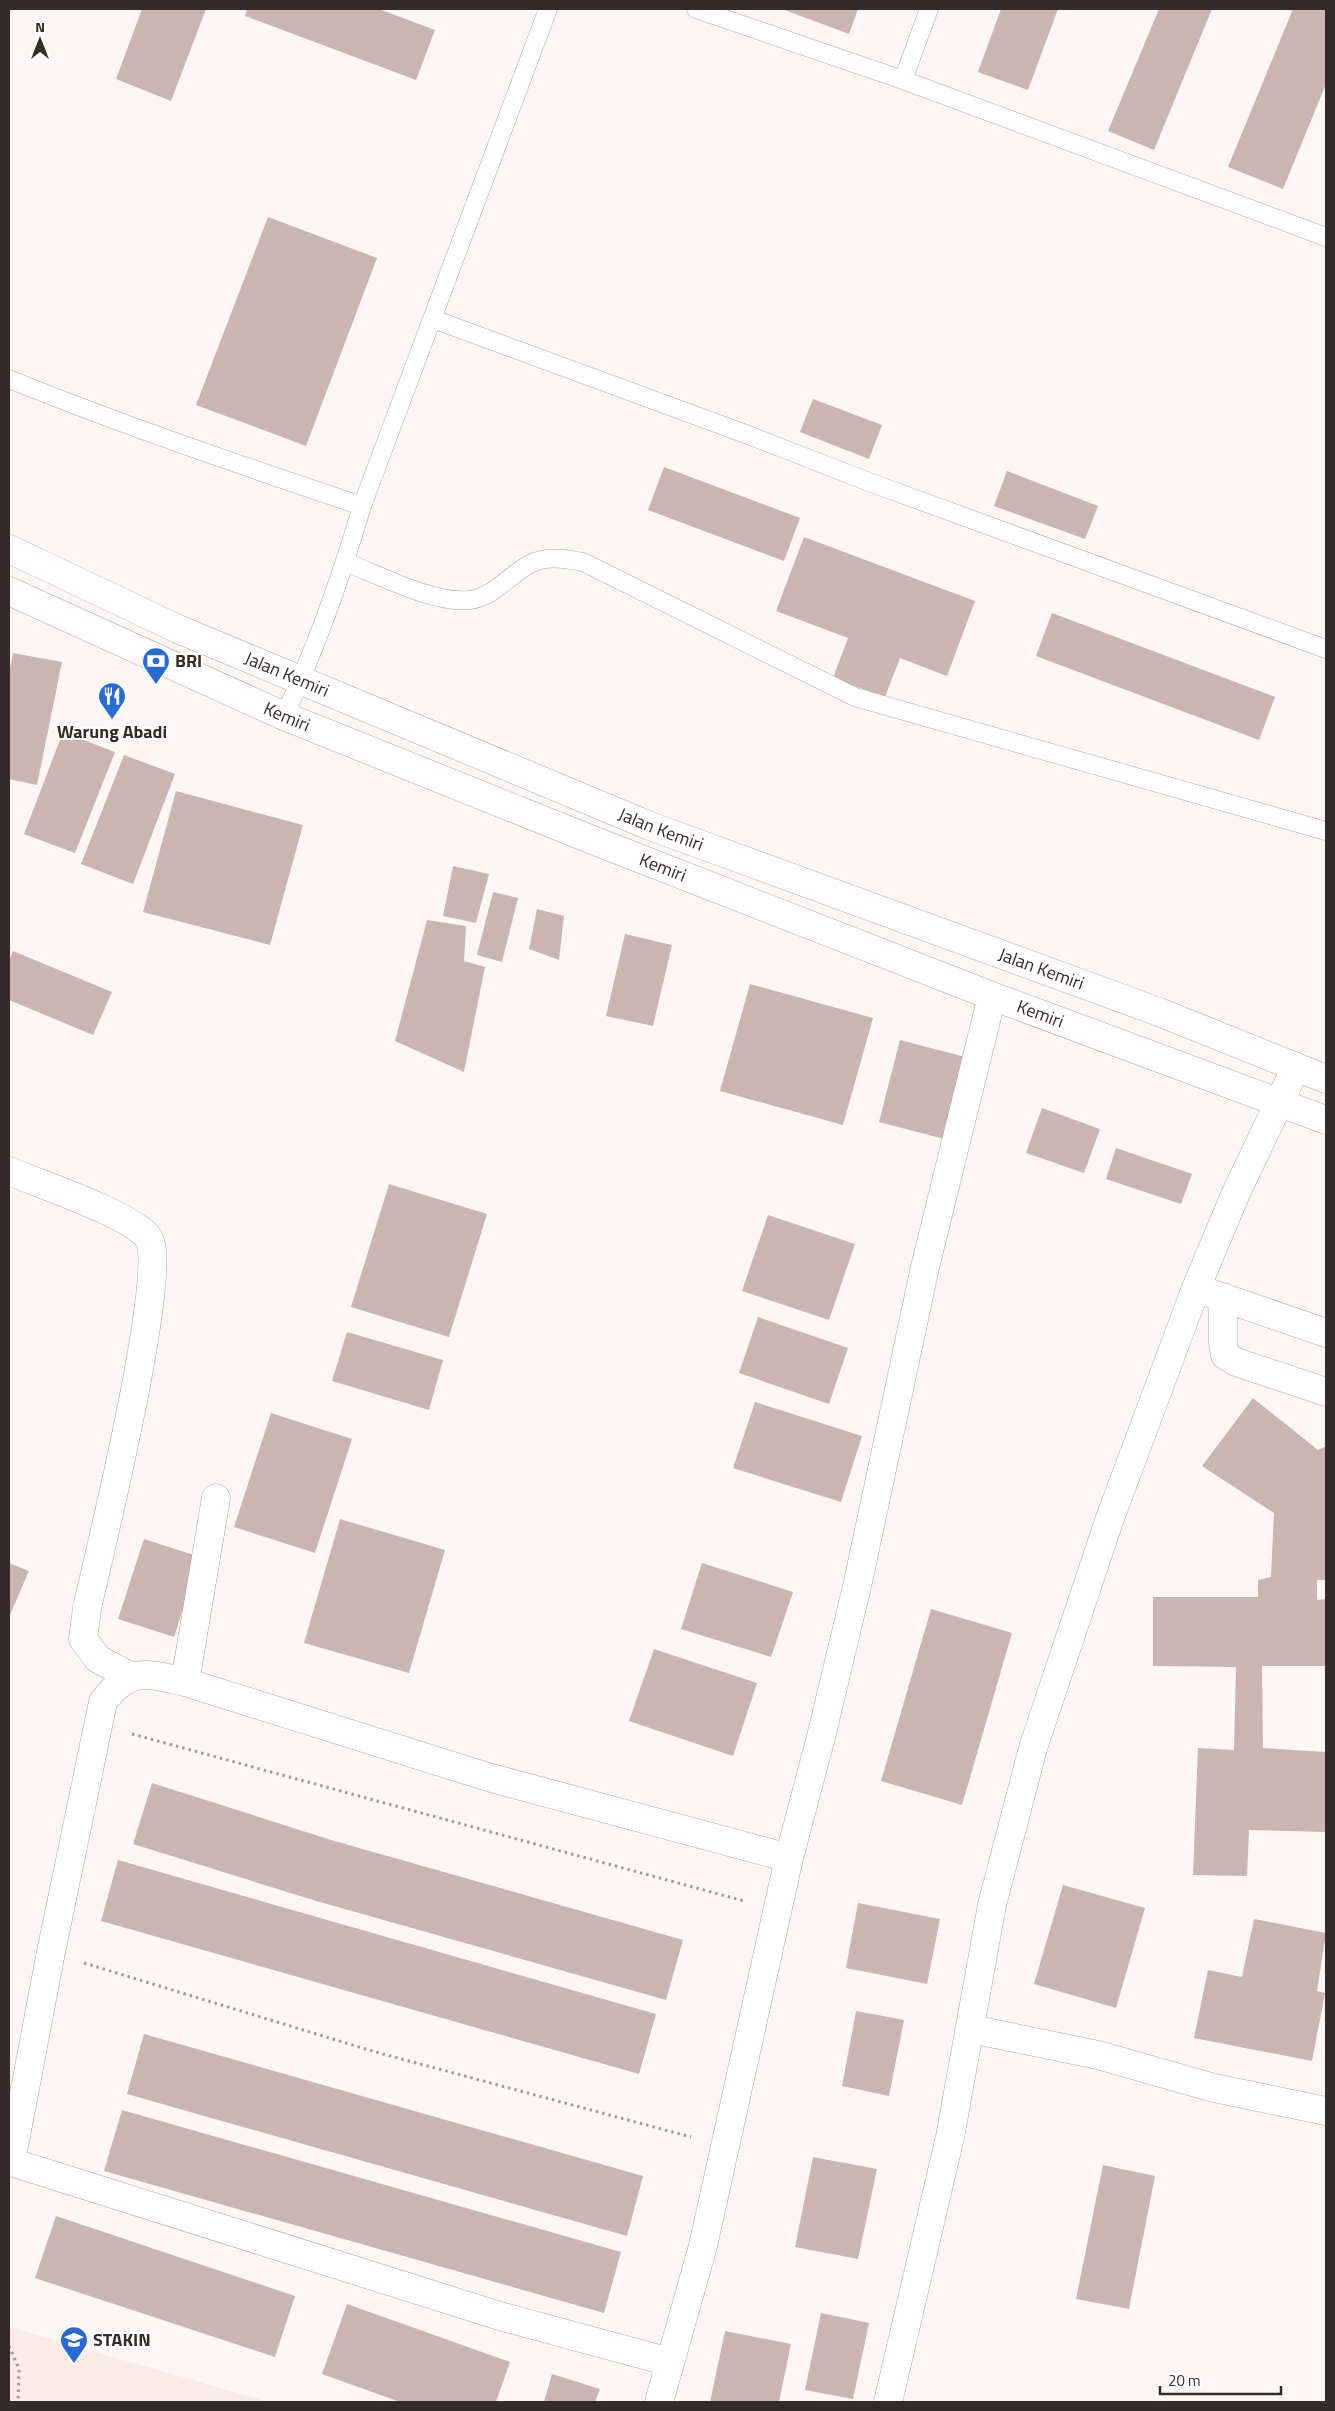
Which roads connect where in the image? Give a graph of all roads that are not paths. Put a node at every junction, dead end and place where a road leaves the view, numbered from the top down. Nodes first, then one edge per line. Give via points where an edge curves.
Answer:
1 (548, 9) edge
2 (696, 9) edge
3 (929, 9) edge
4 (903, 80) junction
5 (1326, 237) edge
6 (433, 319) junction
7 (9, 379) edge
8 (362, 506) junction
9 (9, 549) edge
10 (346, 562) junction
11 (9, 591) edge
12 (1326, 649) edge
13 (300, 682) junction
14 (284, 716) junction
15 (1326, 831) edge
16 (992, 996) junction
17 (1296, 1067) junction
18 (1326, 1079) edge
19 (1277, 1104) junction
20 (1326, 1120) edge
21 (9, 1171) edge
22 (1196, 1288) junction
23 (1223, 1297) junction
24 (1326, 1333) edge
25 (1326, 1392) edge
26 (216, 1498) dead end
27 (132, 1677) junction
28 (185, 1682) junction
29 (789, 1858) junction
30 (971, 2029) junction
31 (16, 2099) edge
32 (1326, 2111) edge
33 (670, 2362) junction
34 (659, 2402) edge
35 (888, 2402) edge

1 - 6 lane
2 - 4 lane
3 - 4 lane
4 - 5 lane
6 - 8 lane
6 - 12 lane
7 - 8 lane via 231,463
8 - 10 lane
9 - 13 main road, Jalan Kemiri via 178,629
10 - 13 lane
10 - 15 lane via 441,599 470,600 491,592 531,563 558,558 583,562 855,696
11 - 14 main road, Kemiri
13 - 14 lane
13 - 17 main road, Jalan Kemiri via 650,826 913,920
14 - 16 main road, Kemiri
16 - 19 main road, Kemiri
16 - 29 main road via 925,1267 837,1669
17 - 18 main road, Jalan Kemiri
17 - 19 main road
19 - 20 main road, Kemiri
19 - 22 main road
21 - 27 main road via 129,1221 150,1239 154,1262 149,1310 83,1639 98,1660
22 - 23 main road
22 - 30 main road via 1132,1457 1033,1748 992,1905
23 - 24 main road
23 - 25 main road via 1225,1355 1236,1362
26 - 28 main road
27 - 28 main road via 155,1675
27 - 31 main road via 116,1685 103,1702 51,1952
28 - 29 main road via 488,1777
29 - 33 main road via 703,2246
30 - 32 main road via 1098,2055 1214,2088
30 - 35 main road via 950,2137
31 - 33 main road via 11,2162 503,2317
33 - 34 main road

